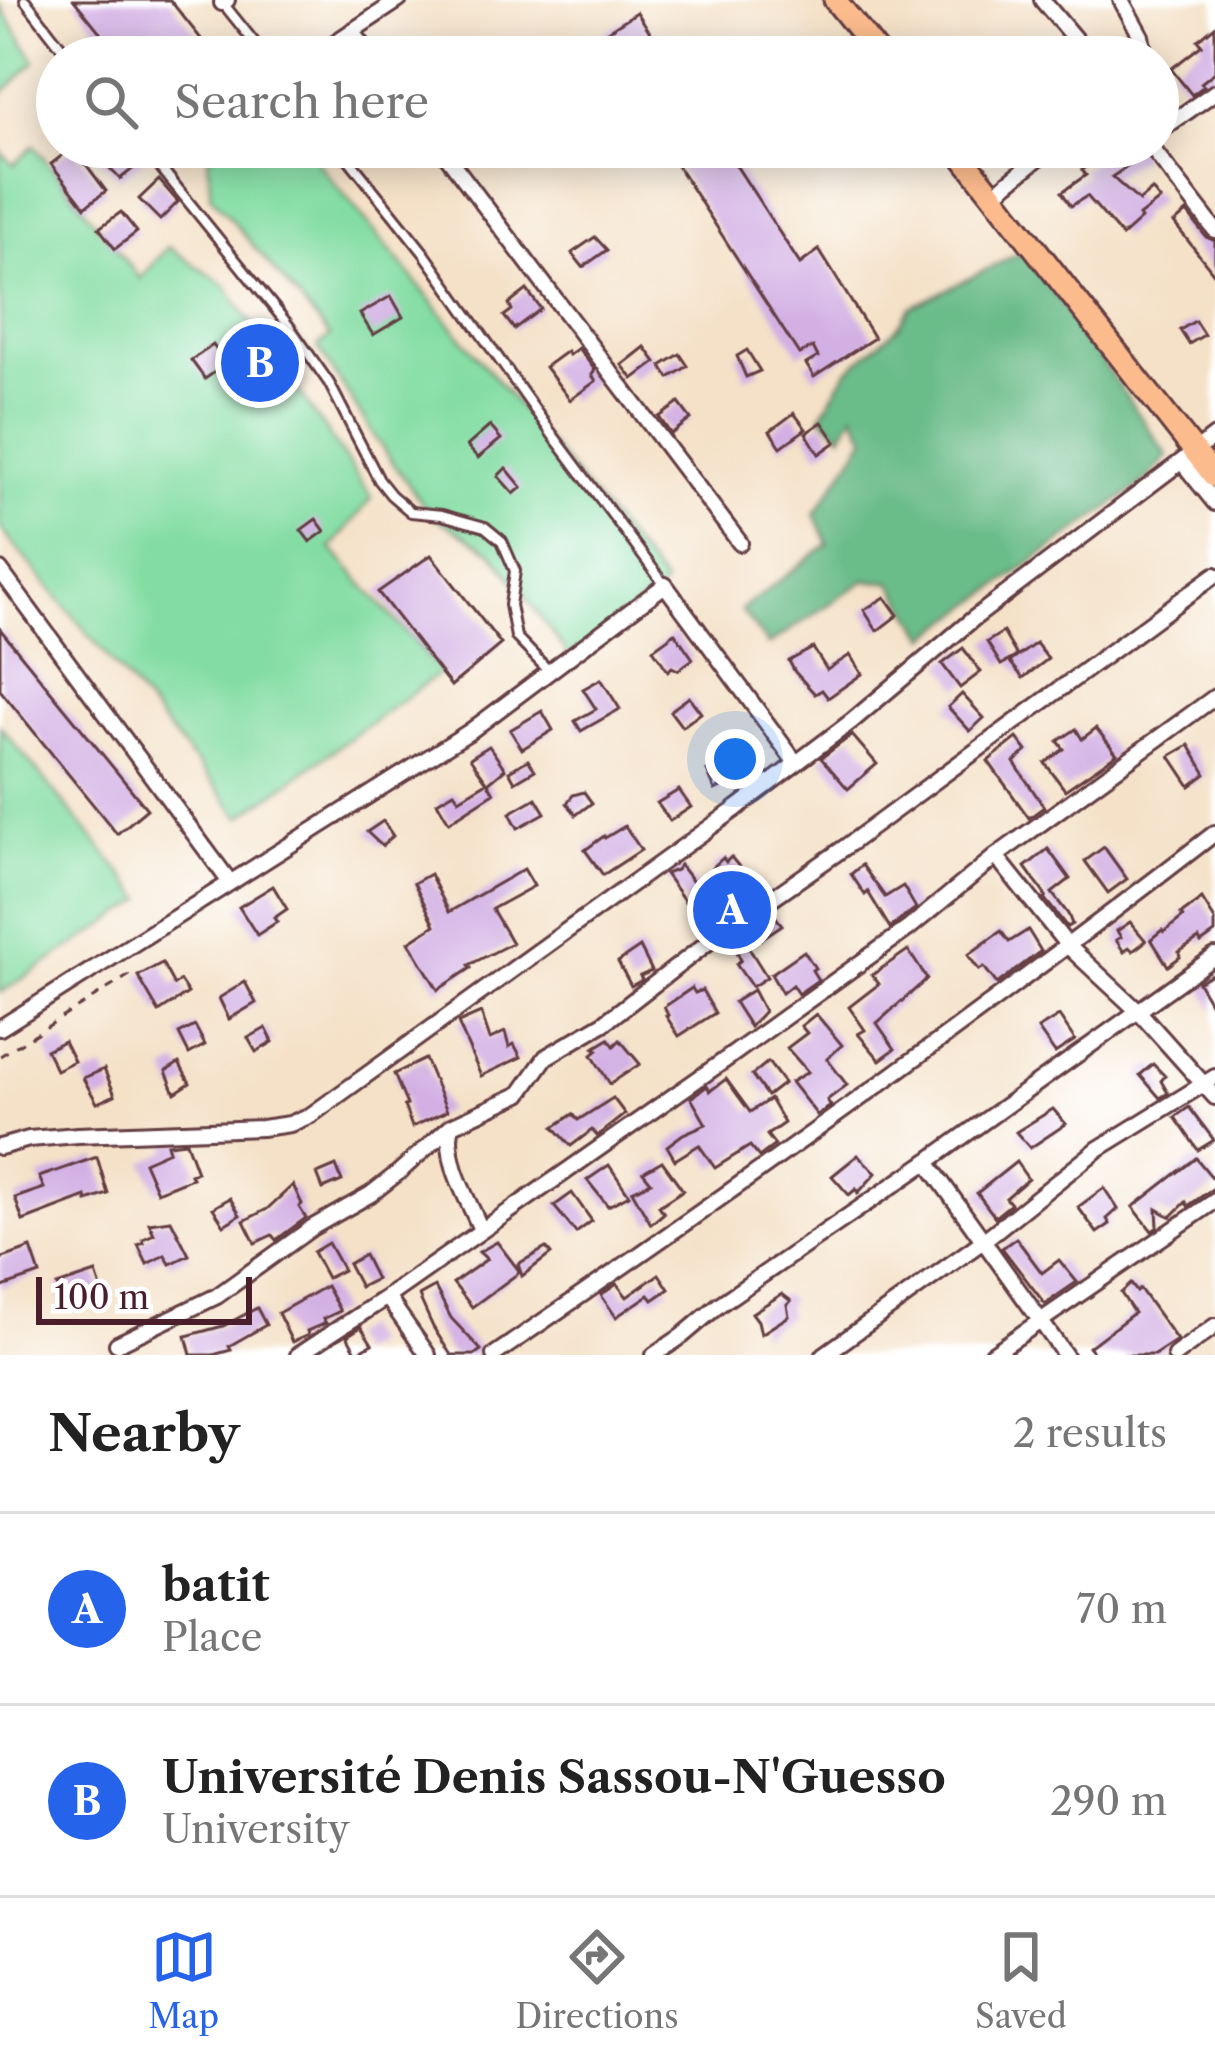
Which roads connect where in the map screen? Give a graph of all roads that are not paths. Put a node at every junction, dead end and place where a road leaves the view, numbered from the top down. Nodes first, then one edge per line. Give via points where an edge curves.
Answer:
1 (25, 0) edge
2 (399, 0) edge
3 (835, 0) edge
4 (1042, 0) edge
5 (1121, 0) edge
6 (223, 1) edge
7 (352, 31) junction
8 (53, 36) edge
9 (250, 36) edge
10 (345, 36) edge
11 (356, 36) edge
12 (864, 36) edge
13 (1072, 36) edge
14 (1141, 36) edge
15 (1215, 92) edge
16 (1179, 117) edge
17 (161, 168) edge
18 (356, 168) edge
19 (456, 168) edge
20 (972, 168) edge
21 (1026, 168) edge
22 (1167, 168) edge
23 (994, 194) junction
24 (1215, 230) edge
25 (1215, 436) edge
26 (1188, 457) junction
27 (1215, 477) edge
28 (1215, 502) edge
29 (740, 543) dead end
30 (0, 570) edge
31 (1215, 574) edge
32 (665, 585) junction
33 (550, 672) junction
34 (1215, 697) edge
35 (796, 763) junction
36 (1215, 833) edge
37 (996, 856) junction
38 (230, 881) junction
39 (1068, 946) junction
40 (1215, 956) edge
41 (1139, 1012) junction
42 (0, 1028) edge
43 (1212, 1086) edge
44 (451, 1126) junction
45 (0, 1147) edge
46 (927, 1162) junction
47 (1215, 1201) edge
48 (481, 1230) junction
49 (982, 1241) junction
50 (387, 1297) junction
51 (1039, 1321) junction
52 (1215, 1326) edge
53 (117, 1344) dead end
54 (298, 1355) edge
55 (428, 1355) edge
56 (494, 1355) edge
57 (654, 1355) edge
58 (824, 1355) edge
59 (991, 1355) edge
60 (1065, 1355) edge
61 (1175, 1355) edge

1 - 8 lane
2 - 7 street
3 - 12 main road
4 - 13 street
5 - 14 street
6 - 9 lane
7 - 10 street
7 - 11 street
15 - 16 street
17 - 33 lane via 289,326 391,495 412,512 485,527 502,541 514,571 516,637
18 - 32 lane
19 - 29 street
20 - 23 main road
21 - 23 street
22 - 24 street
23 - 26 main road
25 - 26 street
26 - 27 main road
26 - 28 street
26 - 35 street
30 - 38 street
31 - 44 street via 546,1058 520,1094
32 - 33 street
32 - 35 street
33 - 38 street
34 - 37 street
35 - 45 street via 311,1115 262,1129 78,1135
36 - 39 street
37 - 39 street
37 - 48 street via 909,928
38 - 42 street
39 - 41 street
39 - 56 street
40 - 41 street
41 - 43 street
41 - 46 street
43 - 49 street via 1093,1153
44 - 48 street via 454,1169
44 - 53 street via 370,1194 217,1296
46 - 49 street
46 - 57 street
47 - 51 street
48 - 50 street
49 - 51 street
49 - 58 street
50 - 54 street
50 - 55 street
51 - 59 street
51 - 60 street
52 - 61 street

